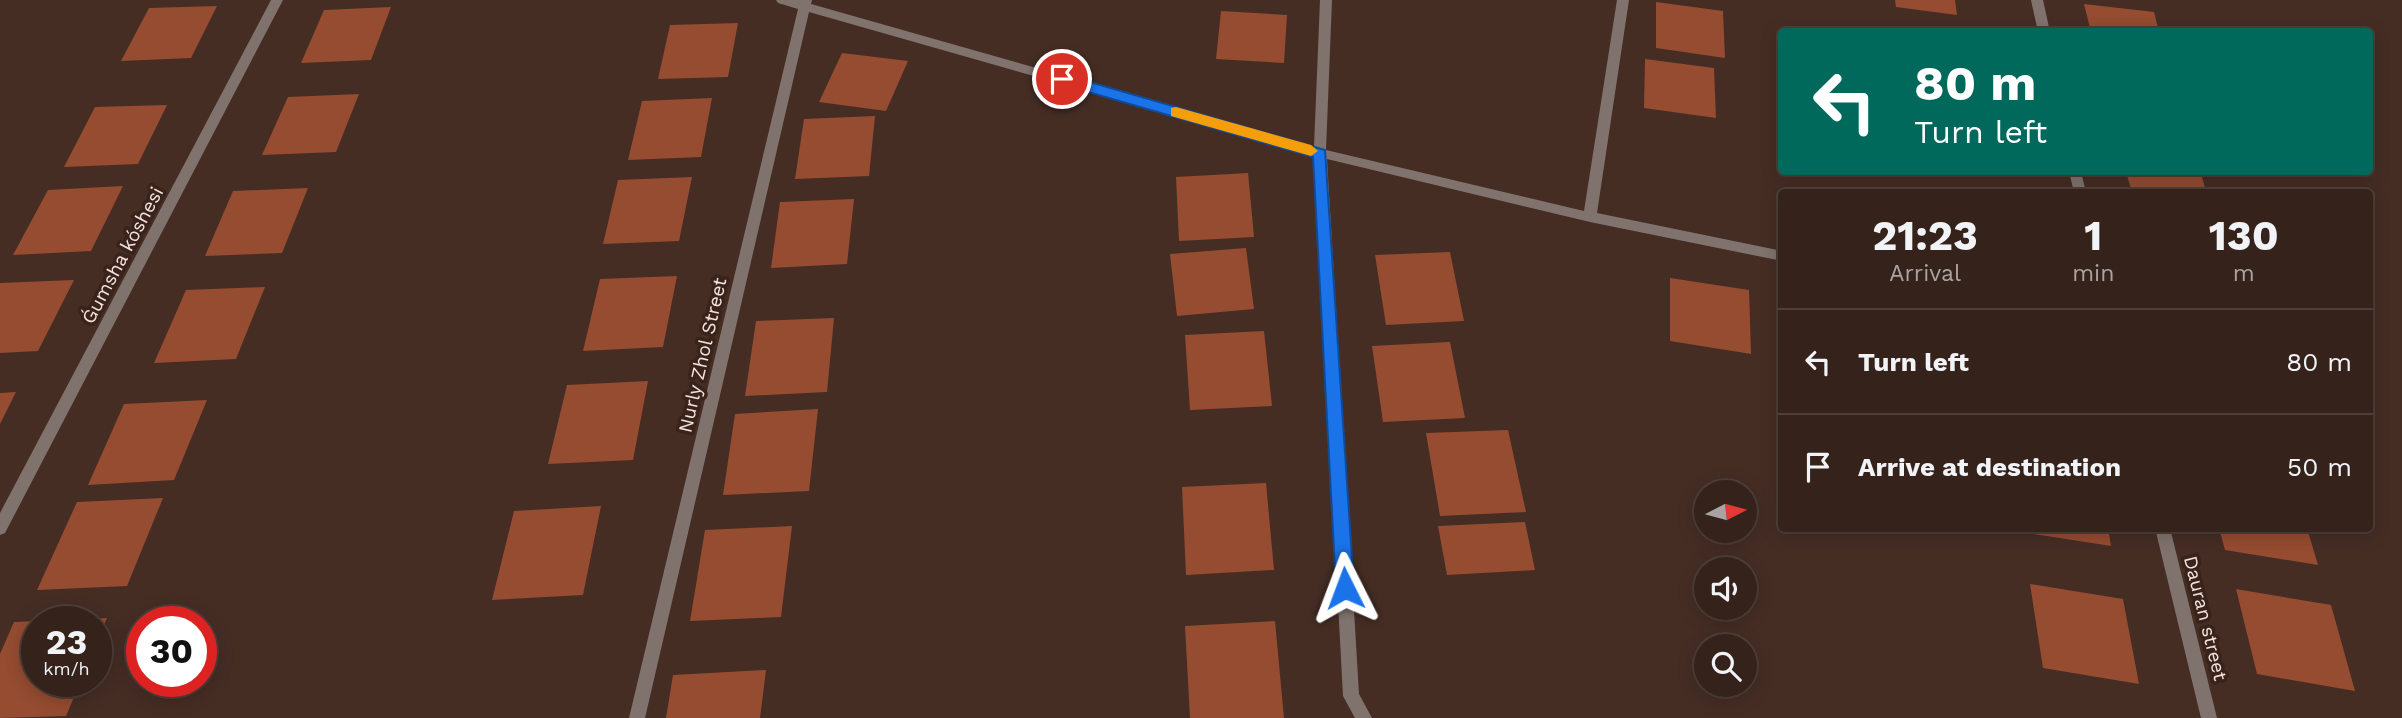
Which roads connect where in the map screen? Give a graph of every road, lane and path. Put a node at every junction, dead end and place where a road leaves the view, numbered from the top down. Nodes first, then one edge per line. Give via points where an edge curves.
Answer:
1 (277, 0) edge
2 (782, 0) edge
3 (1326, 0) edge
4 (1623, 0) edge
5 (2037, 0) edge
6 (805, 2) edge
7 (2043, 28) edge
8 (1320, 153) junction
9 (1590, 217) junction
10 (1778, 255) edge
11 (0, 527) edge
12 (2163, 532) edge
13 (637, 718) edge
14 (1364, 718) edge
15 (2209, 718) edge

1 - 11 street, Ǵumsha kóshesi
2 - 6 street
3 - 8 street
4 - 9 street
5 - 7 street
6 - 8 street
6 - 13 street, Nurly Zhol Street
8 - 9 street
8 - 14 street via 1351,696
9 - 10 street
12 - 15 street, Dauran street

